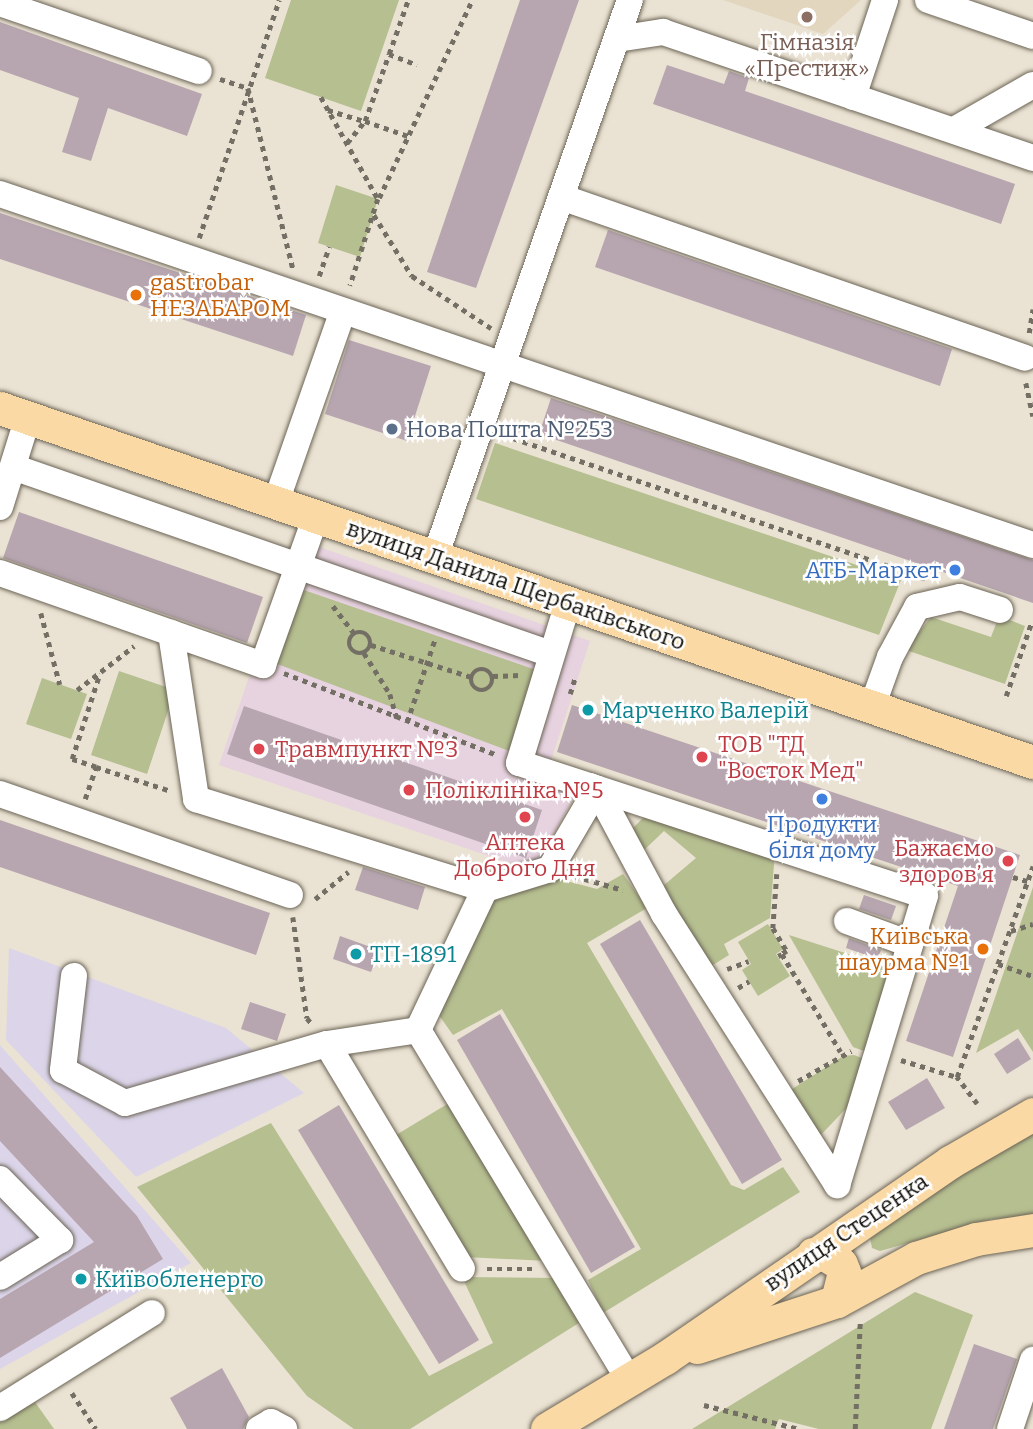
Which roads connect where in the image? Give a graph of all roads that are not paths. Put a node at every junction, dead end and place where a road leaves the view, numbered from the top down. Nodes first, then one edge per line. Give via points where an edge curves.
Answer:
1 (630, 0) edge
2 (885, 0) edge
3 (928, 0) edge
4 (0, 3) edge
5 (1033, 36) edge
6 (617, 39) junction
7 (198, 71) road end
8 (1033, 85) edge
9 (853, 97) junction
10 (954, 130) junction
11 (1033, 158) edge
12 (0, 194) edge
13 (561, 197) junction
14 (343, 311) junction
15 (506, 352) junction
16 (1025, 358) dead end
17 (14, 412) edge
18 (13, 467) junction
19 (276, 502) junction
20 (0, 507) edge
21 (316, 516) junction
22 (1033, 545) edge
23 (435, 557) junction
24 (298, 566) junction
25 (0, 573) edge
26 (569, 603) junction
27 (1000, 610) dead end
28 (163, 631) junction
29 (551, 654) junction
30 (872, 707) junction
31 (1033, 762) edge
32 (597, 789) junction
33 (0, 794) edge
34 (485, 889) junction
35 (290, 895) road end
36 (847, 921) dead end
37 (910, 944) junction
38 (74, 976) dead end
39 (418, 1030) junction
40 (327, 1044) junction
41 (1033, 1114) edge
42 (0, 1179) edge
43 (1033, 1230) edge
44 (813, 1254) junction
45 (462, 1269) road end
46 (0, 1277) edge
47 (848, 1307) junction
48 (152, 1313) dead end
49 (665, 1358) junction
50 (1033, 1360) edge
51 (620, 1365) dead end
52 (0, 1408) edge
53 (562, 1425) edge
54 (259, 1429) edge
55 (284, 1429) edge
56 (1010, 1429) edge

1 - 6 lane
2 - 9 lane
3 - 5 lane
4 - 7 lane
6 - 9 lane via 663,32
6 - 13 lane
8 - 10 lane
9 - 10 lane
10 - 11 lane
12 - 14 lane
13 - 15 lane
13 - 16 lane
14 - 15 lane
14 - 19 lane
15 - 22 lane
15 - 23 lane
17 - 18 lane
17 - 19 main road, вулиця Данила Щербаківського
18 - 20 lane
18 - 24 lane
19 - 21 main road, вулиця Данила Щербаківського
21 - 23 main road, вулиця Данила Щербаківського
21 - 24 lane
23 - 26 main road, вулиця Данила Щербаківського
24 - 28 lane via 264,665
24 - 29 lane
25 - 28 lane
26 - 29 lane
26 - 30 main road, вулиця Данила Щербаківського
27 - 30 lane via 960,597 917,607 890,657
28 - 34 lane via 196,799
29 - 32 lane via 519,763
30 - 31 main road, вулиця Данила Щербаківського
32 - 34 lane via 550,869
32 - 37 lane via 925,897
32 - 37 lane via 654,899 837,1185
33 - 35 lane
34 - 39 lane
36 - 37 lane
38 - 40 lane via 62,1070 125,1102
39 - 40 lane
39 - 51 lane
40 - 45 lane
41 - 44 main road, вулиця Стеценка via 950,1161
42 - 46 lane via 60,1240
43 - 47 main road, вулиця Стеценка via 976,1239 916,1258
44 - 47 main road via 841,1264
44 - 49 main road, вулиця Стеценка
47 - 49 main road, вулиця Стеценка
48 - 52 lane
49 - 53 main road, вулиця Стеценка
50 - 56 lane
54 - 55 lane via 271,1422

